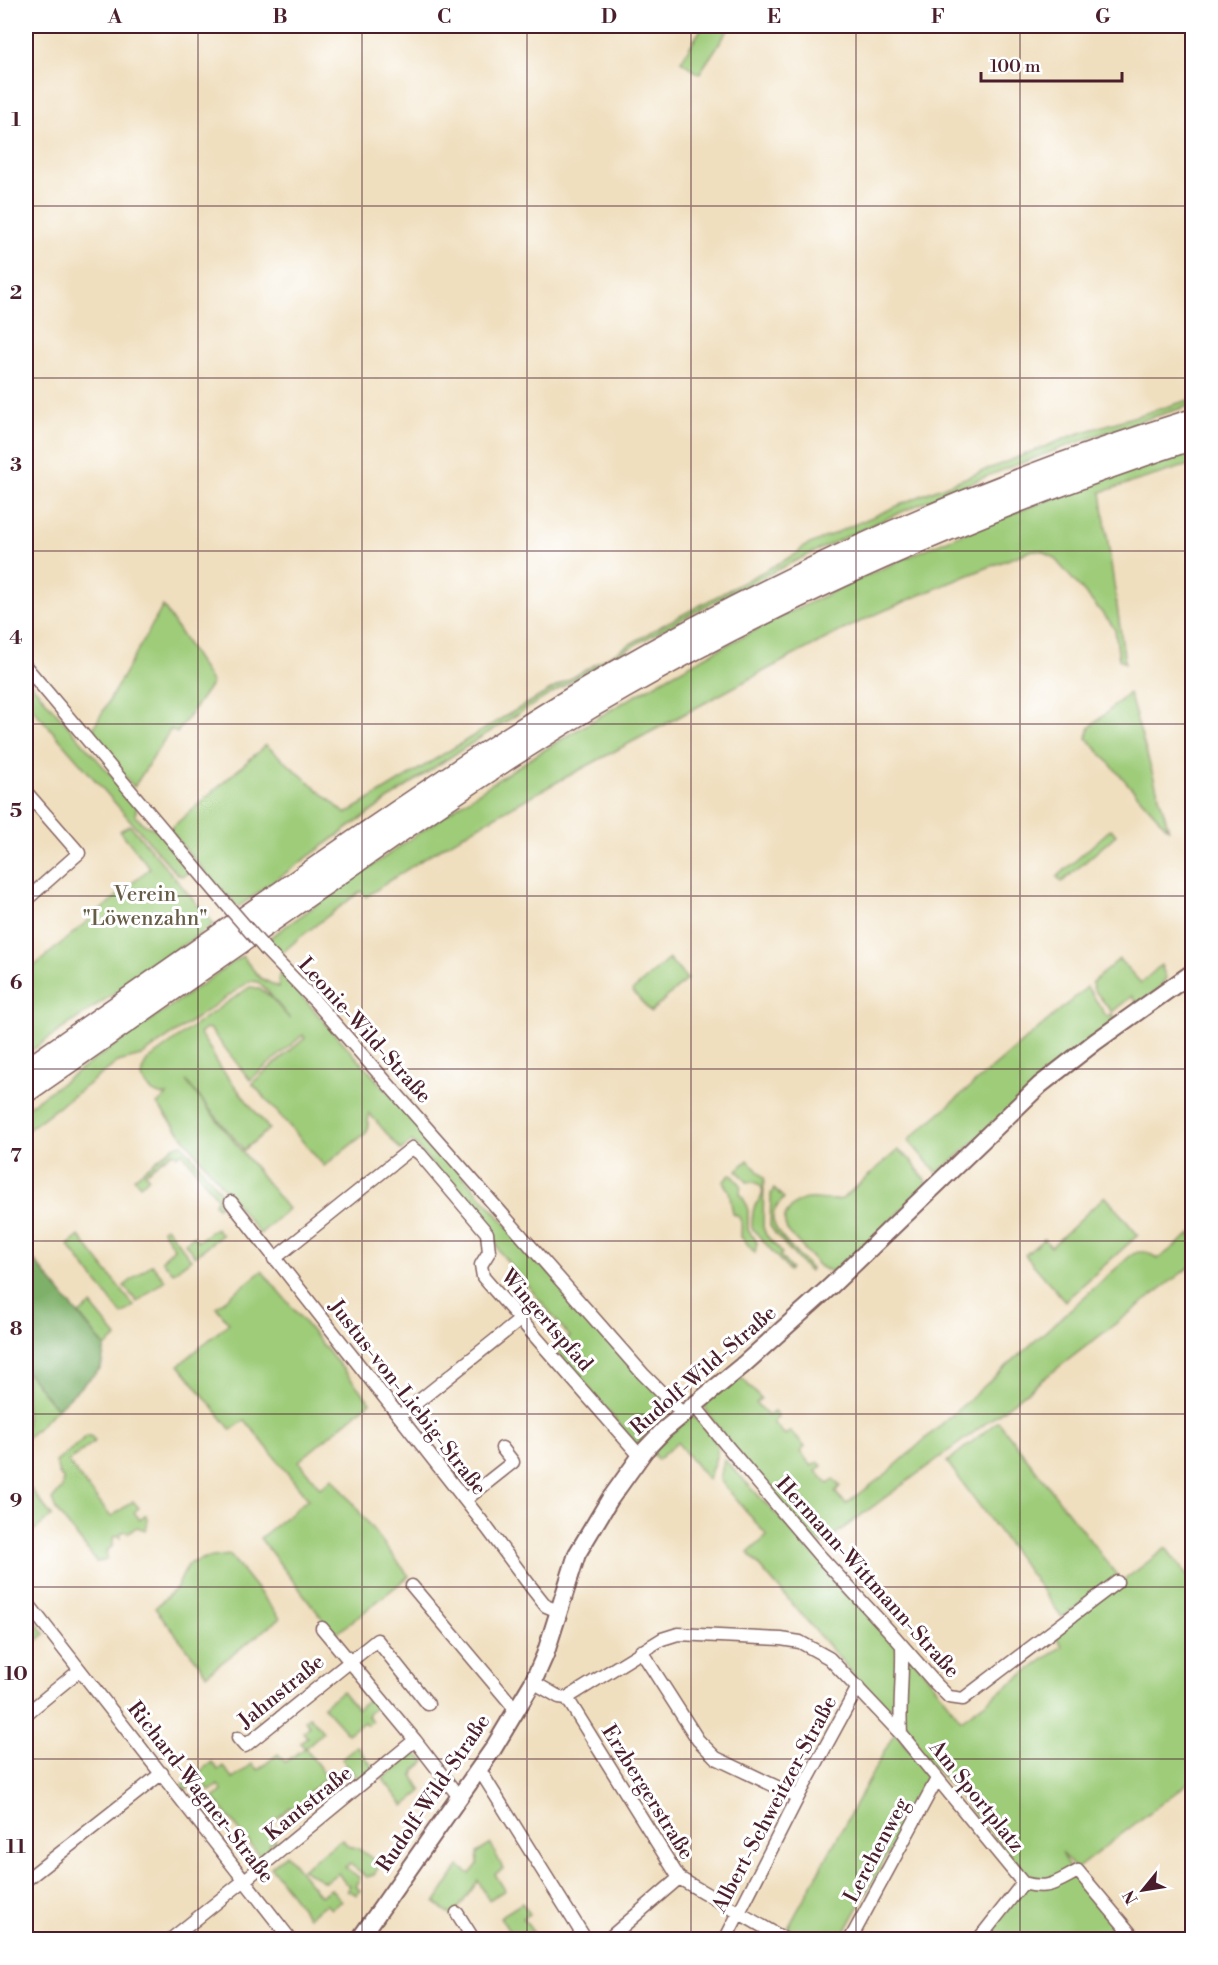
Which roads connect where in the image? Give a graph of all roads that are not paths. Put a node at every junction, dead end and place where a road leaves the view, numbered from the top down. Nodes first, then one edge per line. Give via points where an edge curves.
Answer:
1 (1192, 420) edge
2 (1192, 439) edge
3 (26, 667) edge
4 (26, 792) edge
5 (26, 900) edge
6 (1192, 973) edge
7 (26, 1070) edge
8 (26, 1092) edge
9 (231, 1202) dead end
10 (274, 1259) junction
11 (520, 1320) junction
12 (688, 1409) junction
13 (400, 1416) junction
14 (502, 1448) dead end
15 (640, 1456) junction
16 (465, 1500) junction
17 (1117, 1582) dead end
18 (412, 1586) dead end
19 (26, 1601) edge
20 (558, 1611) junction
21 (322, 1628) dead end
22 (902, 1646) junction
23 (641, 1651) junction
24 (349, 1661) junction
25 (80, 1670) junction
26 (533, 1682) junction
27 (858, 1687) junction
28 (567, 1698) junction
29 (429, 1704) dead end
30 (516, 1710) junction
31 (26, 1714) edge
32 (901, 1734) junction
33 (238, 1738) dead end
34 (415, 1740) junction
35 (479, 1769) junction
36 (162, 1773) junction
37 (936, 1779) junction
38 (459, 1797) junction
39 (798, 1797) junction
40 (679, 1878) junction
41 (246, 1879) junction
42 (26, 1880) edge
43 (1023, 1883) junction
44 (457, 1913) dead end
45 (739, 1913) junction
46 (368, 1935) edge
47 (170, 1940) edge
48 (291, 1940) edge
49 (474, 1940) edge
50 (586, 1940) edge
51 (607, 1940) edge
52 (725, 1940) edge
53 (786, 1940) edge
54 (850, 1940) edge
55 (978, 1940) edge
56 (1136, 1940) edge

1 - 7 highway via 1094,452 938,512 832,559 675,639 461,768
2 - 8 highway via 1042,491 909,544 748,621 623,688 462,789
3 - 12 street, Leonie-Wild-Straße, bridge via 266,950 643,1374
4 - 5 street via 79,854
6 - 12 street, Rudolf-Wild-Straße via 1040,1085 831,1286
9 - 10 street, Justus-von-Liebig-Straße
10 - 11 street, Wingertspfad via 412,1148 487,1233 489,1252 481,1265 483,1277
10 - 13 street, Justus-von-Liebig-Straße
11 - 13 street
11 - 15 street, Wingertspfad
12 - 15 street, Rudolf-Wild-Straße
12 - 22 street, Hermann-Wittmann-Straße via 727,1446
13 - 16 street, Justus-von-Liebig-Straße
14 - 16 street via 513,1462
15 - 20 street, Rudolf-Wild-Straße via 577,1554
16 - 20 street, Justus-von-Liebig-Straße via 546,1606
17 - 22 street, Hermann-Wittmann-Straße via 963,1699 949,1697
18 - 30 street
19 - 25 street, Richard-Wagner-Straße
20 - 26 street, Rudolf-Wild-Straße
21 - 24 street
22 - 32 street
23 - 27 street, Am Sportplatz via 678,1634 800,1642 829,1658
23 - 28 street, Am Sportplatz
23 - 39 street via 698,1740 716,1758
24 - 29 street via 377,1640
24 - 33 street, Jahnstraße via 245,1746
24 - 34 street
25 - 31 street
25 - 36 street, Richard-Wagner-Straße
26 - 28 street
26 - 30 street, Rudolf-Wild-Straße
27 - 32 street, Am Sportplatz
27 - 39 street, Albert-Schweitzer-Straße
28 - 40 street, Erzbergerstraße
30 - 35 street, Rudolf-Wild-Straße
32 - 37 street, Am Sportplatz
34 - 38 street
34 - 41 street, Kantstraße
35 - 38 street, Rudolf-Wild-Straße
35 - 50 street
36 - 41 street, Richard-Wagner-Straße
36 - 42 street
37 - 43 street, Am Sportplatz
37 - 54 street, Lerchenweg
38 - 46 street, Rudolf-Wild-Straße
39 - 45 street, Albert-Schweitzer-Straße
40 - 45 street, Erzbergerstraße
40 - 51 street
41 - 47 street, Kantstraße
41 - 48 street, Richard-Wagner-Straße
43 - 55 street
43 - 56 street via 1040,1887 1078,1871
44 - 49 street
45 - 52 street, Albert-Schweitzer-Straße
45 - 53 street

